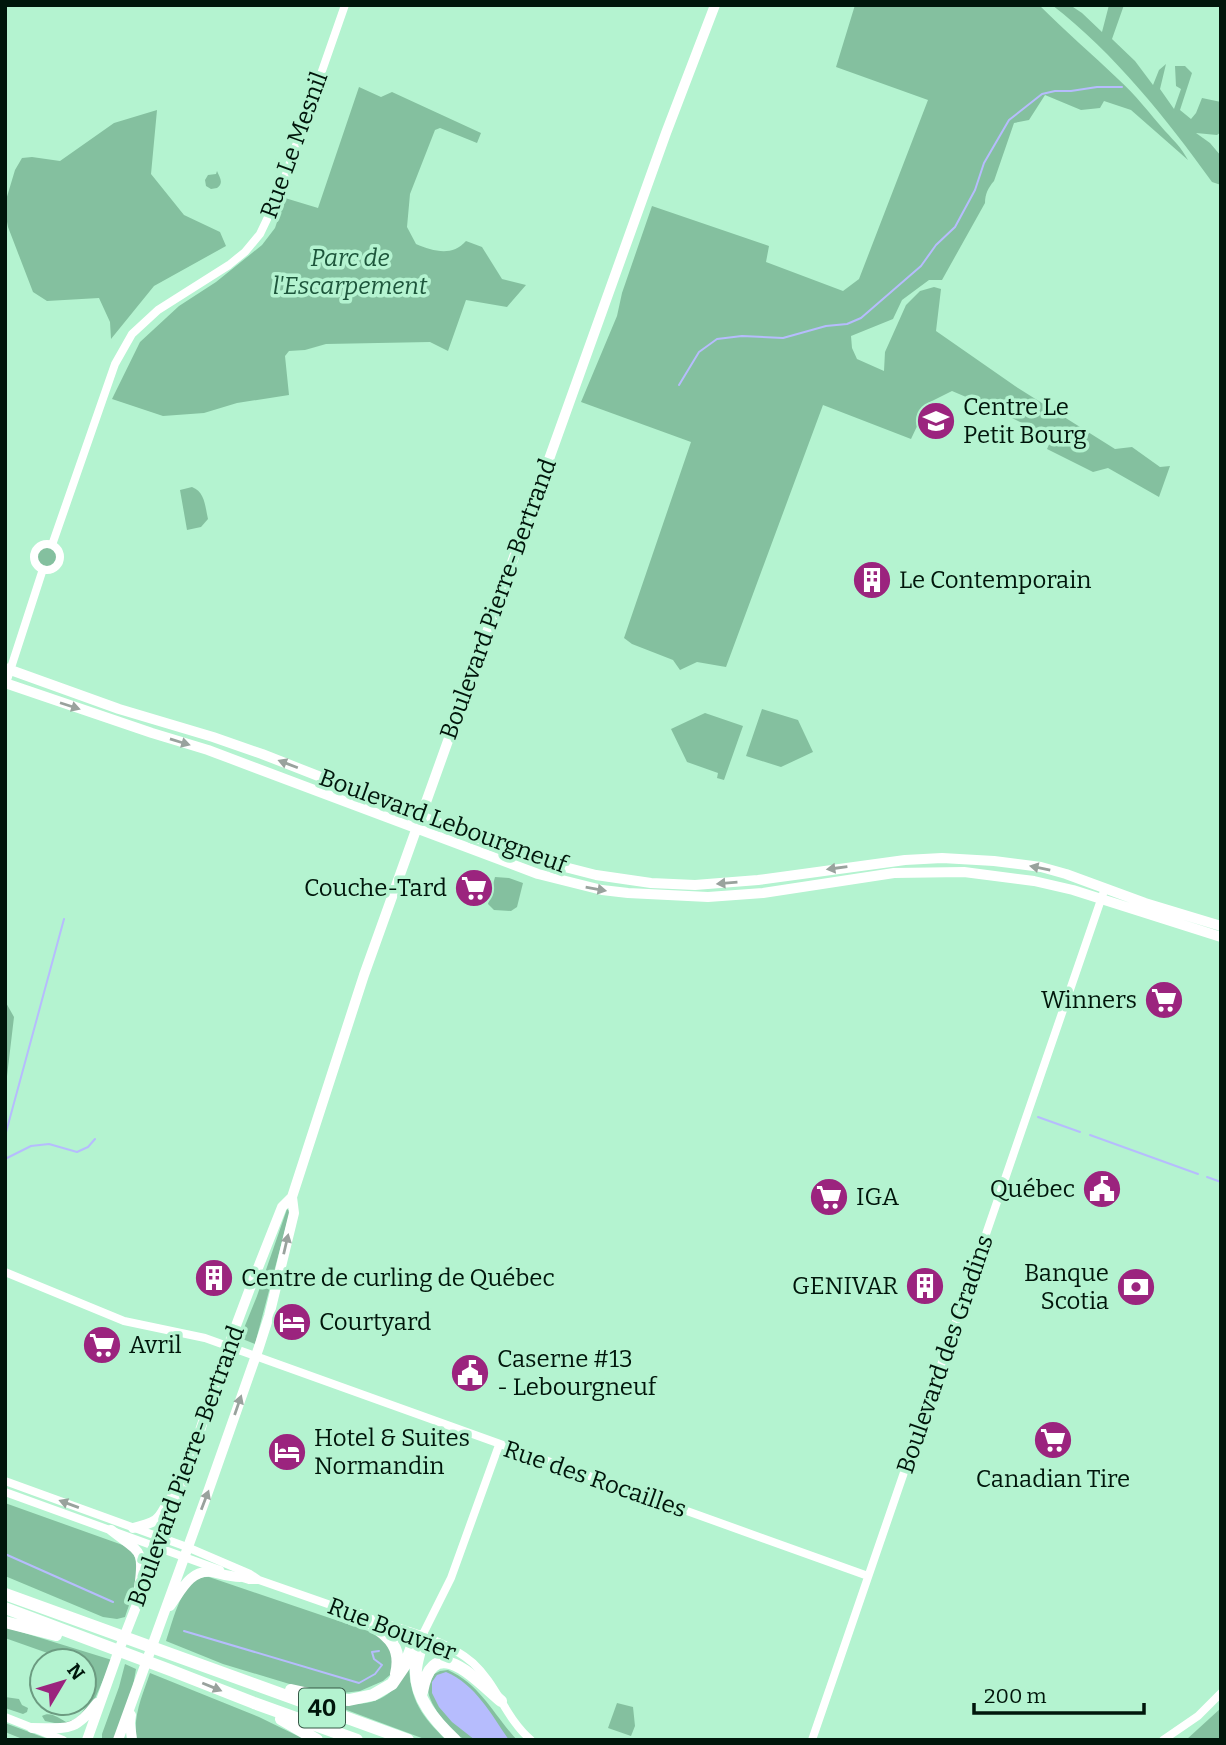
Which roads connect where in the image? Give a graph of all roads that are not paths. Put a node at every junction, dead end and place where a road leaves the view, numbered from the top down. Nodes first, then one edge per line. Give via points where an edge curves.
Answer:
1 (345, 5) edge
2 (715, 5) edge
3 (52, 545) junction
4 (43, 569) junction
5 (8, 669) edge
6 (6, 683) edge
7 (421, 815) junction
8 (416, 828) junction
9 (1105, 888) junction
10 (1102, 898) junction
11 (1221, 926) edge
12 (1221, 937) edge
13 (292, 1197) junction
14 (5, 1272) edge
15 (228, 1347) junction
16 (255, 1357) junction
17 (499, 1445) junction
18 (5, 1481) edge
19 (180, 1487) junction
20 (5, 1492) edge
21 (134, 1528) junction
22 (111, 1530) junction
23 (161, 1543) junction
24 (186, 1552) junction
25 (868, 1576) junction
26 (240, 1577) junction
27 (258, 1580) junction
28 (5, 1584) edge
29 (5, 1594) edge
30 (137, 1604) junction
31 (5, 1608) edge
32 (56, 1611) junction
33 (163, 1615) junction
34 (360, 1615) junction
35 (5, 1622) edge
36 (422, 1636) junction
37 (97, 1644) junction
38 (237, 1677) junction
39 (392, 1684) junction
40 (1221, 1693) edge
41 (103, 1694) junction
42 (421, 1695) junction
43 (501, 1700) junction
44 (132, 1701) junction
45 (254, 1703) junction
46 (5, 1717) edge
47 (32, 1728) junction
48 (63, 1740) edge
49 (87, 1740) edge
50 (118, 1740) edge
51 (132, 1740) edge
52 (317, 1740) edge
53 (357, 1740) edge
54 (408, 1740) edge
55 (455, 1740) edge
56 (531, 1740) edge
57 (812, 1740) edge
58 (1163, 1740) edge

1 - 3 street, Rue Le Mesnil via 279,194 260,234 229,265 158,310 132,334 115,364
2 - 7 main road, Boulevard Pierre-Bertrand
3 - 4 street via 60,552 59,563
3 - 4 street via 42,545 34,554
4 - 5 street
5 - 6 street
7 -> 5 main road, Boulevard Lebourgneuf via 262,754
6 -> 8 main road, Boulevard Lebourgneuf via 208,750
7 - 8 main road, Boulevard Pierre-Bertrand
9 -> 7 main road, Boulevard Lebourgneuf via 1041,867 942,858 725,884 651,883 552,864
8 -> 10 main road, Boulevard Lebourgneuf via 538,874 628,893 738,896 894,873 960,872 1034,881
8 - 13 main road, Boulevard Pierre-Bertrand
9 - 10 street, Boulevard des Gradins
9 - 11 main road, Boulevard Lebourgneuf
10 - 12 main road, Boulevard Lebourgneuf
10 - 25 street, Boulevard des Gradins
13 - 15 main road, Boulevard Pierre-Bertrand via 282,1207
16 -> 13 main road, Boulevard Pierre-Bertrand via 294,1213
14 - 15 street, Rue des Rocailles via 124,1321
15 - 16 street, Rue des Rocailles
15 - 19 main road, Boulevard Pierre-Bertrand
16 - 17 street, Rue des Rocailles
24 -> 16 main road, Boulevard Pierre-Bertrand
17 - 25 street, Rue des Rocailles
17 - 36 street via 451,1578
21 -> 18 street, Rue Bouvier
19 - 21 main road via 158,1519
19 - 23 main road, Boulevard Pierre-Bertrand
20 - 22 street, Rue Bouvier
21 - 23 street, Rue Bouvier
22 - 23 street, Rue Bouvier
22 - 30 main road via 139,1553
23 - 24 street, Rue Bouvier
23 - 30 main road, Boulevard Pierre-Bertrand
24 - 26 street, Rue Bouvier
24 - 27 street, Rue Bouvier
24 - 33 main road, Boulevard Pierre-Bertrand
25 - 57 street, Boulevard des Gradins
26 - 27 street, Rue Bouvier
26 - 33 main road via 195,1574
27 - 34 street, Rue Bouvier
28 - 32 highway
29 - 32 highway, 40
30 - 41 main road, Boulevard Pierre-Bertrand
31 - 37 highway, 40
32 - 38 highway, 40
33 - 44 main road, Boulevard Pierre-Bertrand
34 - 36 street, Rue Bouvier
34 - 39 highway via 396,1649 398,1664
35 - 37 highway
36 - 39 highway
36 - 42 highway via 416,1668
36 - 43 street, Rue Bouvier via 465,1657
37 -> 45 highway, 40
38 - 39 highway via 349,1700 373,1695
38 - 54 highway, 40
40 - 58 street
41 - 47 main road via 79,1724
41 - 49 main road, Boulevard Pierre-Bertrand
42 - 43 highway via 427,1671 447,1663 461,1667
42 - 55 highway via 427,1709
43 - 56 street, Rue Bouvier
44 - 50 main road, Boulevard Pierre-Bertrand
44 - 51 main road
45 - 52 highway
45 - 53 highway, 40
46 - 47 street
47 - 48 street

